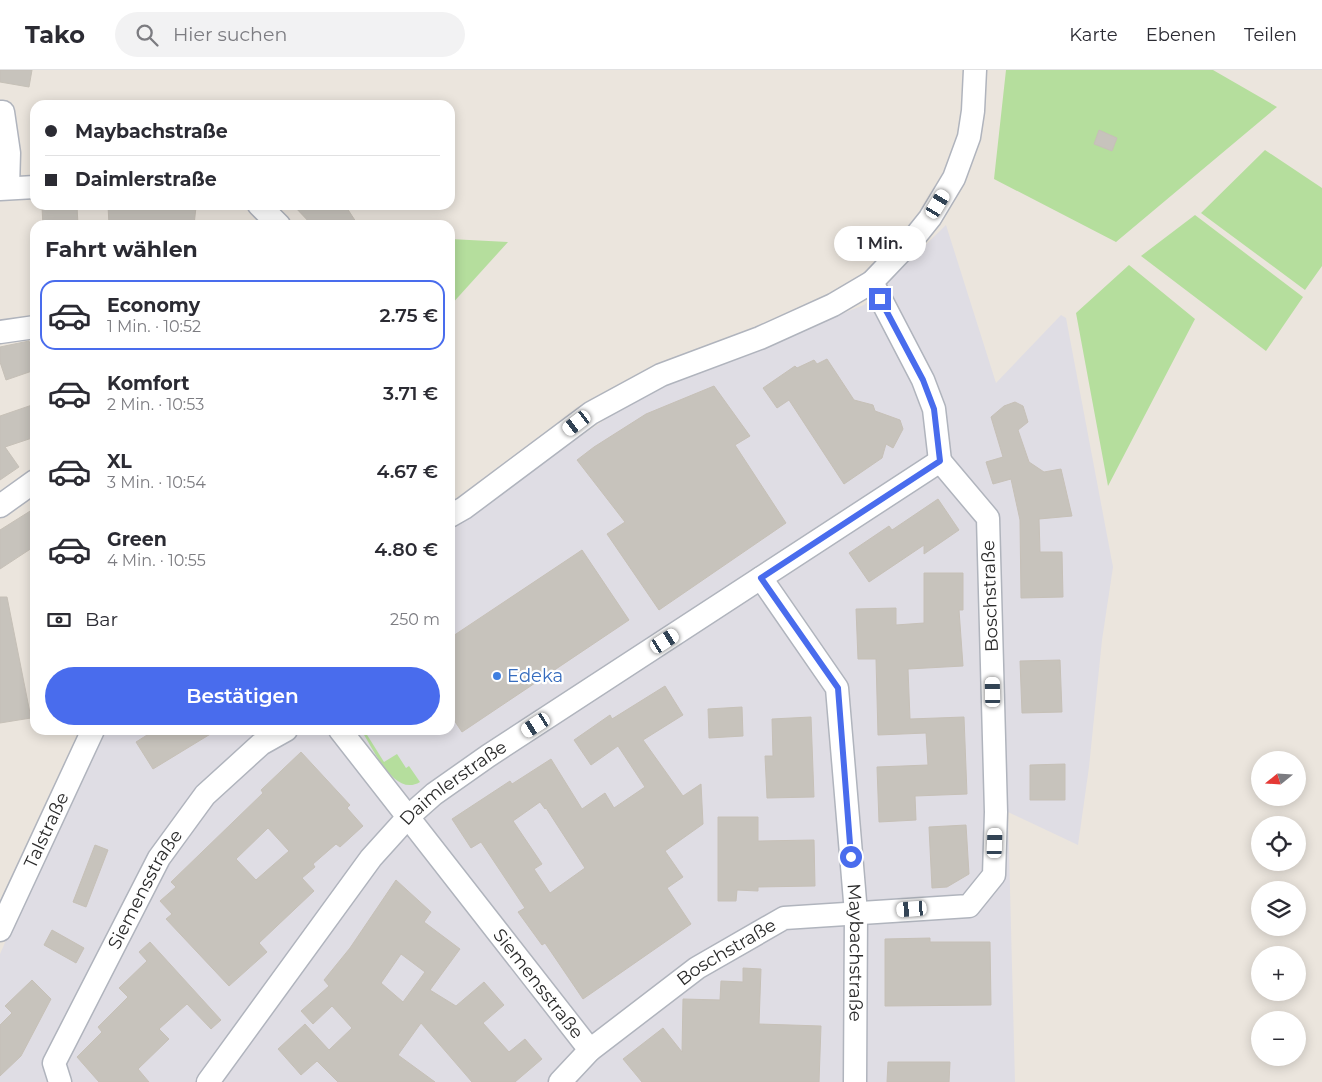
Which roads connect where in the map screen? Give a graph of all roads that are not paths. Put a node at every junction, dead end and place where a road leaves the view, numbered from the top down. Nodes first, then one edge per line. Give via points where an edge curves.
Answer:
1 (975, 70) edge
2 (0, 112) edge
3 (30, 187) edge
4 (4, 189) edge
5 (264, 210) edge
6 (274, 220) edge
7 (872, 282) junction
8 (30, 328) edge
9 (0, 332) edge
10 (940, 461) junction
11 (30, 485) edge
12 (0, 506) edge
13 (455, 513) edge
14 (761, 578) junction
15 (91, 735) edge
16 (277, 735) edge
17 (344, 735) edge
18 (408, 817) junction
19 (856, 913) junction
20 (0, 930) edge
21 (590, 1050) junction
22 (60, 1082) edge
23 (208, 1082) edge
24 (560, 1082) edge
25 (855, 1082) edge

1 - 7 street via 969,137 954,178 930,218
2 - 4 street via 3,112 9,153
3 - 4 street
5 - 6 street
7 - 10 street via 923,380 934,409
7 - 13 street via 833,305 760,338 661,375 591,413
8 - 9 street
10 - 14 street, Daimlerstraße
10 - 19 street, Boschstraße via 988,518 996,804 994,874 969,906
11 - 12 street
14 - 18 street, Daimlerstraße via 488,756 434,794
14 - 19 street, Maybachstraße via 838,688
15 - 20 street, Talstraße
16 - 22 street, Siemensstraße via 261,744 205,795 159,858 54,1063
17 - 18 street, Siemensstraße
18 - 21 street, Siemensstraße
18 - 23 street, Daimlerstraße via 371,858
19 - 21 street, Boschstraße via 784,918 697,968
19 - 25 street, Maybachstraße
21 - 24 street, Boschstraße

